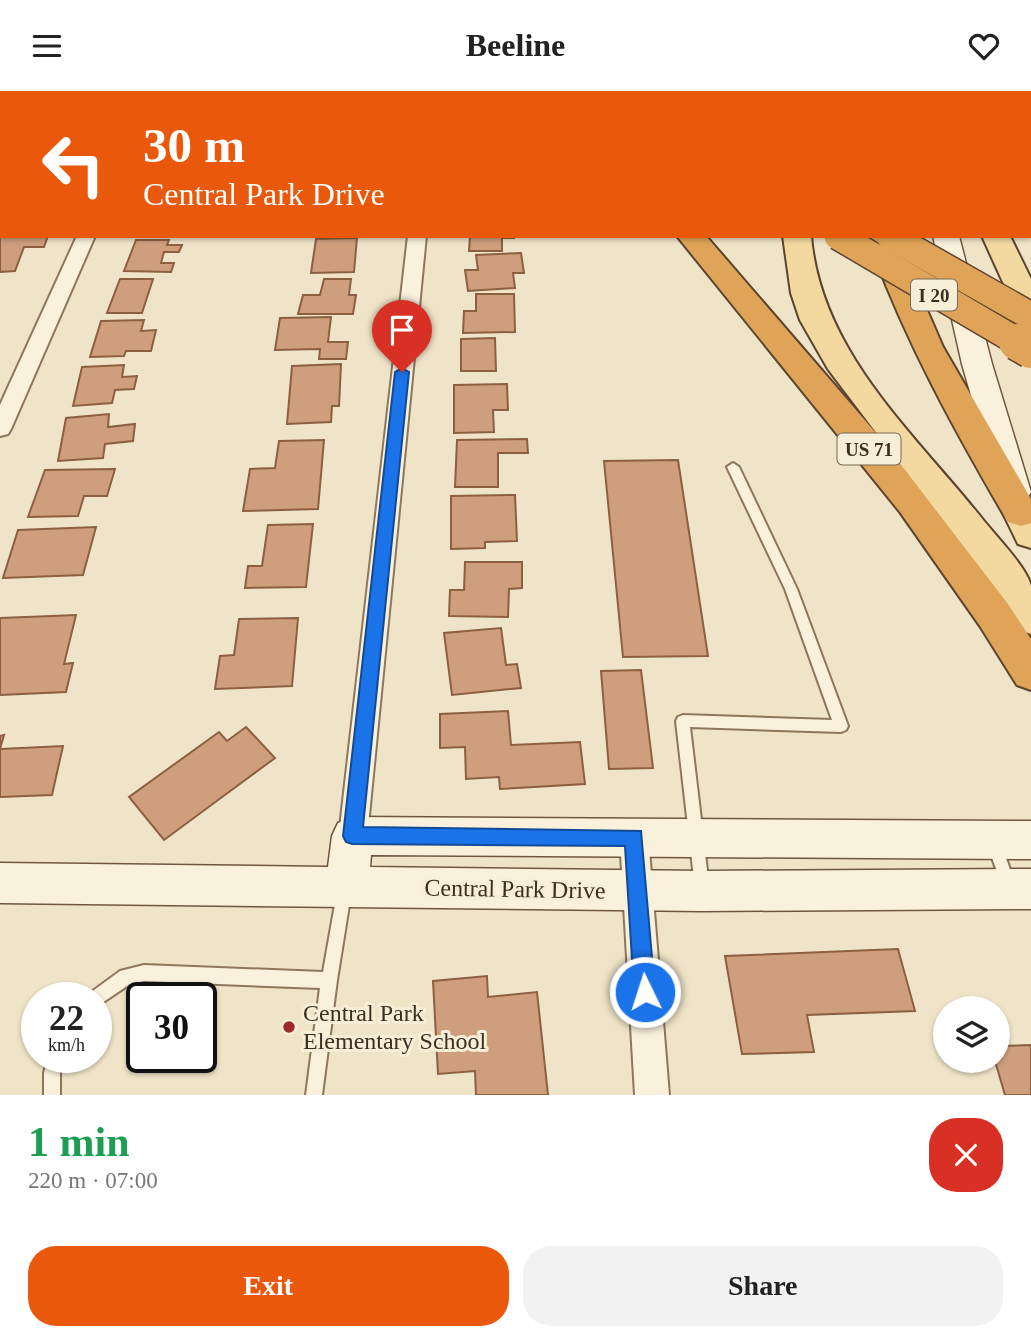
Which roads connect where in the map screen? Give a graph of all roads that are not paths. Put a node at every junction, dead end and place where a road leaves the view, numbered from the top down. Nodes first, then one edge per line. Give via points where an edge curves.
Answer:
1 (85, 238) edge
2 (417, 238) edge
3 (693, 238) edge
4 (797, 238) edge
5 (841, 238) edge
6 (882, 238) edge
7 (894, 238) edge
8 (946, 238) edge
9 (997, 238) edge
10 (1029, 308) edge
11 (1031, 350) edge
12 (0, 429) edge
13 (733, 467) dead end
14 (1026, 524) edge
15 (1031, 618) edge
16 (1031, 673) edge
17 (352, 836) junction
18 (634, 837) junction
19 (697, 838) junction
20 (1012, 840) edge
21 (345, 885) junction
22 (2, 888) edge
23 (1020, 889) edge
24 (638, 890) junction
25 (702, 891) junction
26 (329, 980) junction
27 (112, 987) edge
28 (52, 1073) edge
29 (52, 1095) edge
30 (314, 1095) edge
31 (652, 1095) edge

1 - 12 street
2 - 17 street
3 - 16 highway, US 71 via 911,499 967,574
4 - 15 main road via 802,283 841,367 974,536
5 - 11 highway, I 20, bridge
6 - 14 highway via 930,355
7 - 10 highway, I 20, bridge
8 - 14 street via 977,364
9 - 10 main road
13 - 19 lane via 792,589 841,726 683,721
17 - 18 street
17 - 21 street
18 - 19 street
18 - 24 street
19 - 20 street
19 - 25 lane
20 - 23 lane
21 - 22 street, Central Park Drive
21 - 24 street, Central Park Drive
21 - 26 lane
23 - 25 street, Central Park Drive
24 - 25 street, Central Park Drive
24 - 31 street
26 - 27 lane via 144,973 126,977
26 - 30 lane
28 - 29 lane

